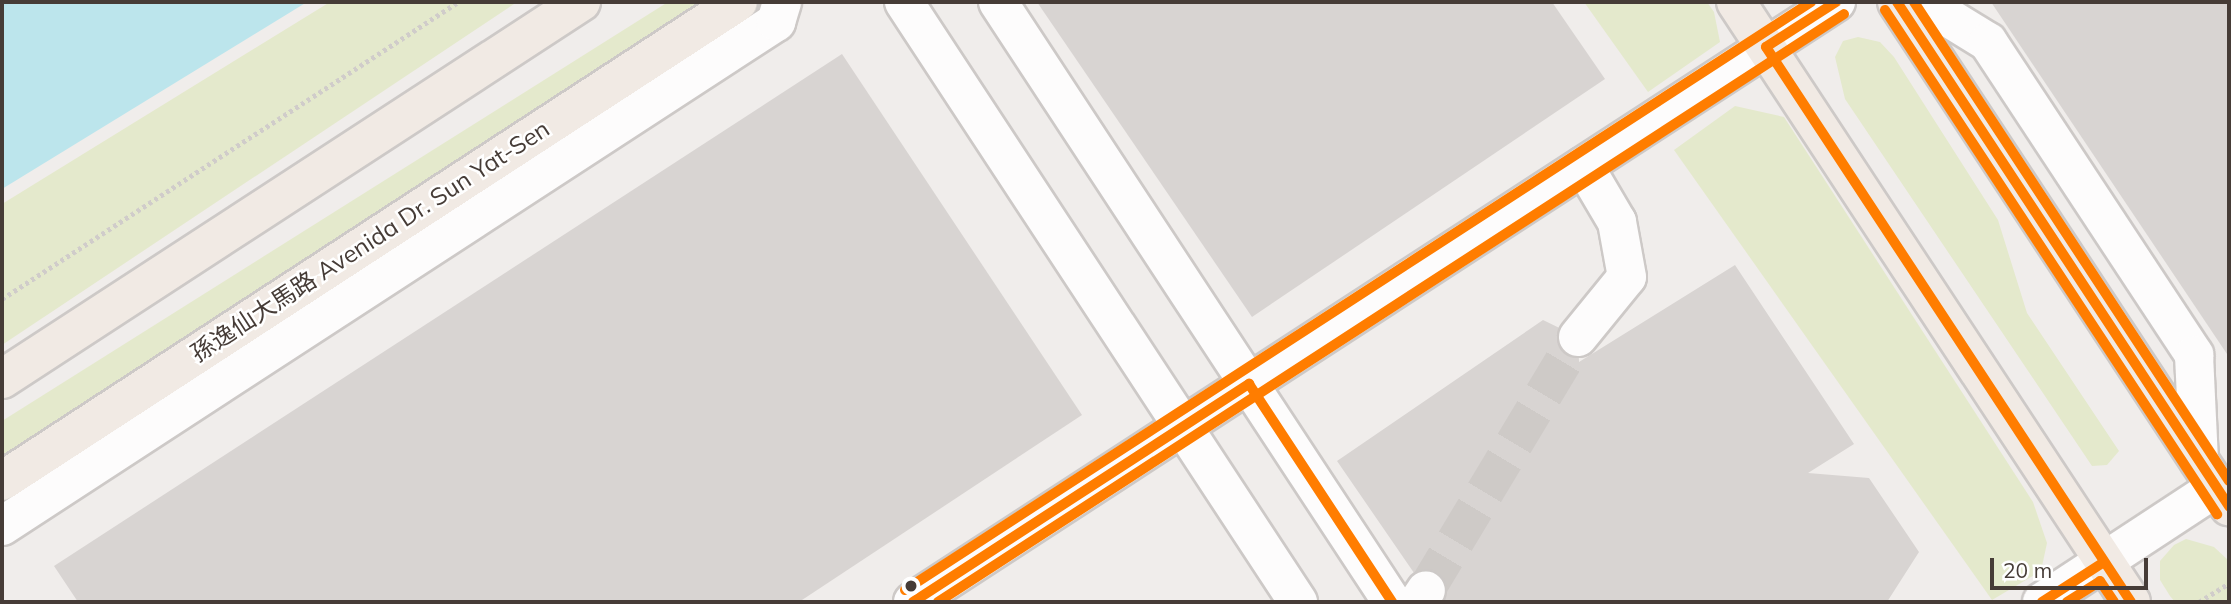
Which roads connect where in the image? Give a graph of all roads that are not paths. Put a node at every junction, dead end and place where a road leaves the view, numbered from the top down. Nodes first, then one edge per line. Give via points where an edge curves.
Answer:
1 (581, 2) edge
2 (738, 2) edge
3 (782, 2) edge
4 (904, 2) edge
5 (998, 2) edge
6 (1736, 2) edge
7 (1836, 2) edge
8 (1897, 2) edge
9 (1923, 2) edge
10 (1766, 47) junction
11 (1584, 166) junction
12 (1578, 337) tunnel mouth
13 (2, 379) edge
14 (1249, 384) junction
15 (1183, 427) junction
16 (2, 481) edge
17 (2215, 484) edge
18 (2, 526) edge
19 (2104, 562) junction
20 (1412, 598) edge
21 (914, 602) edge
22 (1298, 602) edge
23 (2042, 602) edge
24 (2130, 602) edge

1 - 13 main road
2 - 16 main road, 孫逸仙大馬路 Avenida Dr. Sun Yat-Sen
3 - 18 street via 776,22
4 - 15 street
5 - 14 street
6 - 10 main road
7 - 10 street
8 - 17 main road
9 - 17 street via 1988,42 2194,355
10 - 11 street
10 - 19 main road
11 - 12 street via 1617,222 1627,276
11 - 14 street
14 - 15 street
14 - 20 street
15 - 21 street
15 - 22 street
17 - 19 street
19 - 23 street
19 - 24 main road

